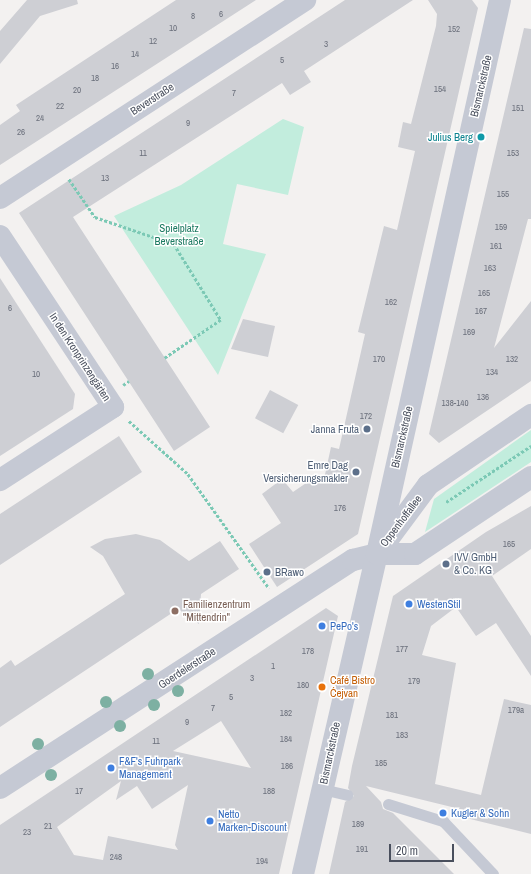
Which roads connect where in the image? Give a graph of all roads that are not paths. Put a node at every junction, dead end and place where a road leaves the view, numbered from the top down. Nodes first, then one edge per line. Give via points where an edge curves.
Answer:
1 (305, 0) edge
2 (500, 0) edge
3 (0, 198) edge
4 (0, 236) edge
5 (531, 415) edge
6 (531, 477) edge
7 (0, 480) edge
8 (377, 554) junction
9 (0, 788) edge
10 (322, 789) junction
11 (347, 795) dead end
12 (388, 804) dead end
13 (303, 874) edge
14 (493, 874) edge

1 - 3 street, Beverstraße
2 - 8 street, Bismarckstraße
4 - 7 street, In den Kronprinzengärten via 113,407
5 - 8 street, Oppenhoffallee via 428,485
6 - 8 street, Oppenhoffallee via 415,554
8 - 9 street, Goerdelerstraße via 354,560
8 - 10 street, Bismarckstraße
10 - 11 lane
10 - 13 street, Bismarckstraße
12 - 14 lane via 443,821

